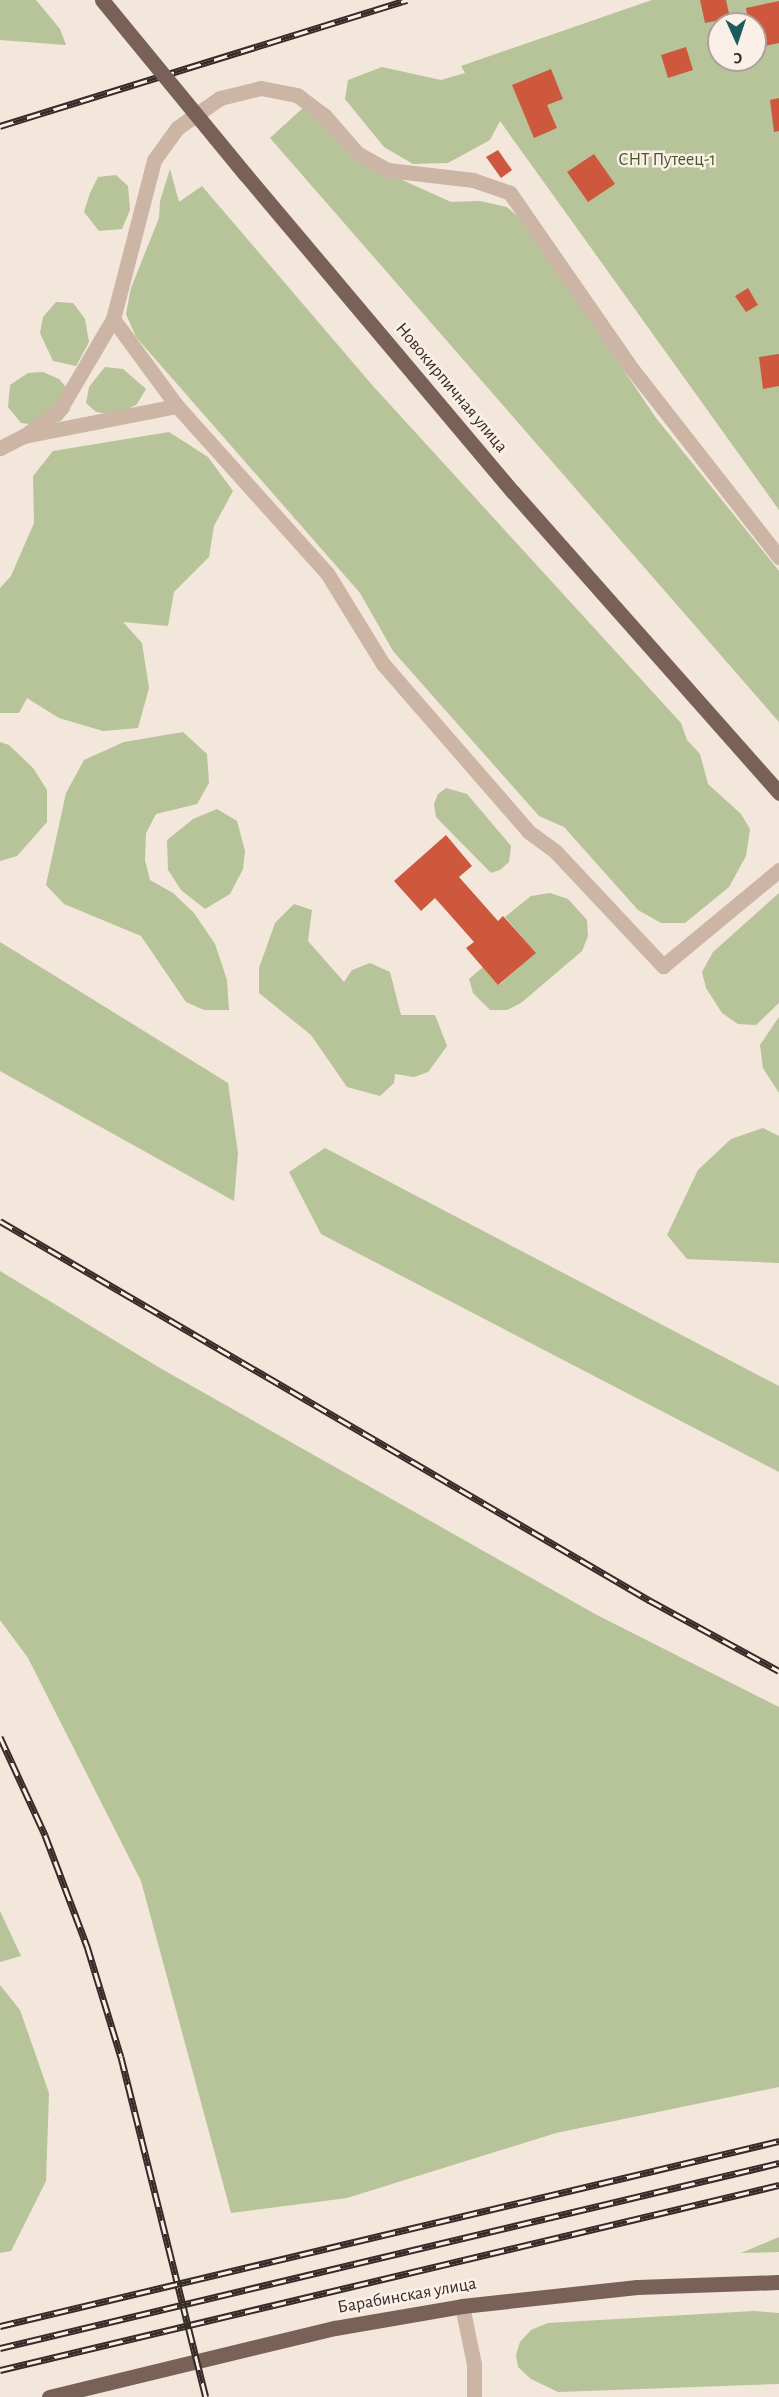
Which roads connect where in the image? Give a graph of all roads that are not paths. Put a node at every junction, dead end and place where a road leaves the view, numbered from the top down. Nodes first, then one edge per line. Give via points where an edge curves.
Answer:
1 (102, 0) edge
2 (113, 319) junction
3 (177, 406) junction
4 (24, 436) junction
5 (0, 448) edge
6 (779, 557) edge
7 (779, 794) edge
8 (779, 870) edge
9 (779, 2282) edge
10 (462, 2306) junction
11 (49, 2397) edge
12 (474, 2397) edge

1 - 7 main road, Новокирпичная улица, bridge via 513,492
2 - 3 street
2 - 4 street via 60,410
2 - 6 street via 154,160 177,128 220,98 261,88 297,95 324,115 357,153 388,170 473,180 510,193 630,365
3 - 4 street
3 - 8 street via 327,573 383,664 521,824 555,851 663,966
4 - 5 street
9 - 10 main road, Барабинская улица via 637,2287
10 - 11 main road, Барабинская улица via 334,2328
10 - 12 street via 474,2364

